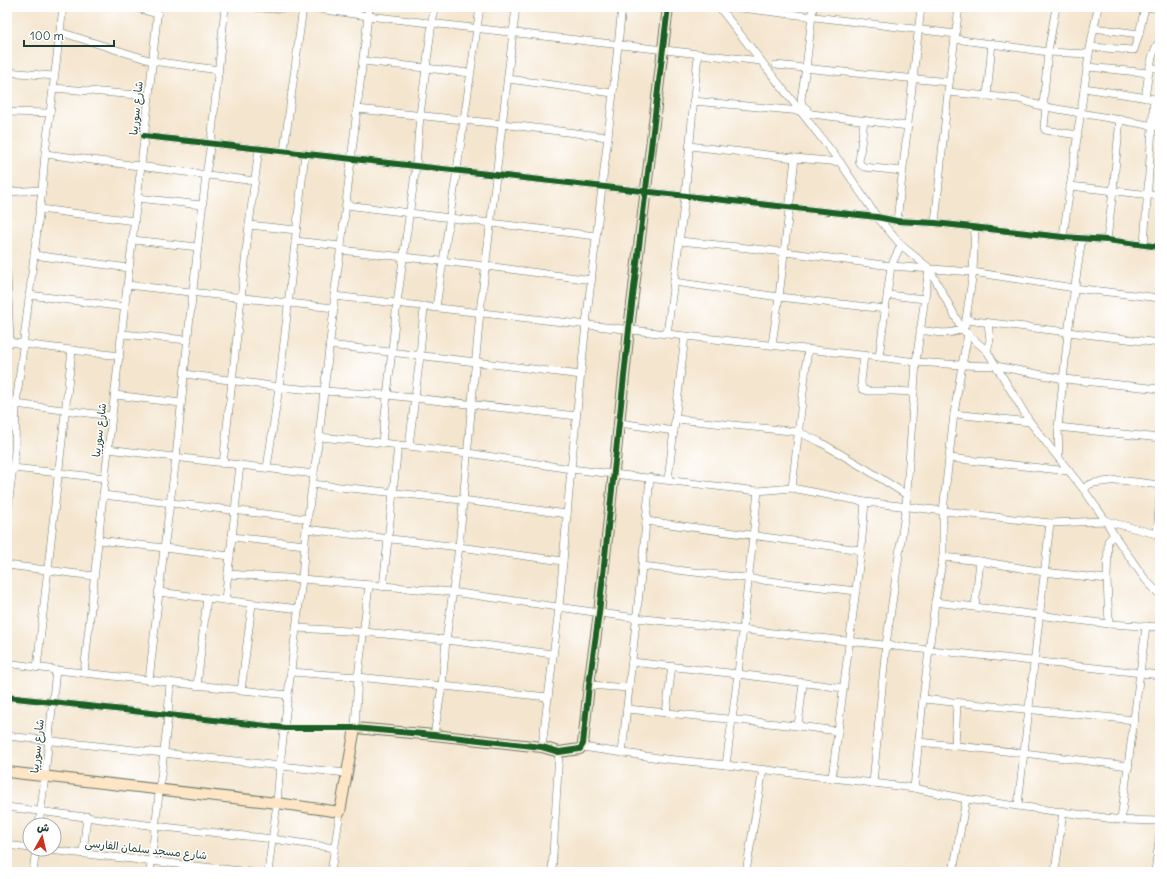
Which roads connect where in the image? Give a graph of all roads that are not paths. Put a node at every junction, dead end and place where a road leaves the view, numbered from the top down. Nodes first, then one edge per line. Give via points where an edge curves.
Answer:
1 (63, 7) edge
2 (132, 7) edge
3 (225, 7) edge
4 (254, 7) edge
5 (299, 7) edge
6 (304, 7) edge
7 (369, 7) edge
8 (434, 7) edge
9 (480, 7) edge
10 (516, 7) edge
11 (622, 7) edge
12 (668, 7) edge
13 (719, 7) edge
14 (733, 7) edge
15 (813, 7) edge
16 (921, 7) edge
17 (959, 7) edge
18 (1056, 7) edge
19 (1098, 7) edge
20 (1145, 7) edge
21 (1160, 9) edge
22 (157, 10) edge
23 (368, 16) junction
24 (812, 17) junction
25 (432, 22) junction
26 (476, 28) junction
27 (1094, 28) junction
28 (919, 30) junction
29 (60, 32) junction
30 (514, 32) junction
31 (1139, 34) junction
32 (955, 36) junction
33 (1160, 41) edge
34 (992, 43) junction
35 (619, 45) junction
36 (663, 50) junction
37 (1090, 50) junction
38 (1048, 52) junction
39 (698, 54) junction
40 (152, 61) junction
41 (363, 61) junction
42 (761, 61) junction
43 (776, 65) dead end
44 (1088, 67) junction
45 (806, 68) junction
46 (426, 69) junction
47 (1160, 69) edge
48 (219, 70) junction
49 (1149, 70) junction
50 (7, 72) edge
51 (470, 73) junction
52 (54, 76) junction
53 (508, 79) junction
54 (913, 79) junction
55 (949, 82) junction
56 (53, 88) junction
57 (1084, 88) junction
58 (948, 92) junction
59 (614, 93) junction
60 (149, 96) junction
61 (987, 96) junction
62 (1145, 98) junction
63 (693, 101) junction
64 (1157, 101) edge
65 (1044, 107) junction
66 (357, 109) junction
67 (801, 111) junction
68 (7, 112) edge
69 (50, 113) junction
70 (812, 114) junction
71 (1081, 114) junction
72 (420, 115) junction
73 (1120, 119) junction
74 (463, 120) junction
75 (864, 120) junction
76 (502, 124) junction
77 (1152, 125) junction
78 (908, 126) junction
79 (1160, 127) edge
80 (1078, 135) junction
81 (144, 136) junction
82 (608, 137) junction
83 (211, 142) junction
84 (689, 146) junction
85 (259, 148) junction
86 (284, 151) junction
87 (305, 153) junction
88 (45, 154) junction
89 (351, 158) junction
90 (795, 158) junction
91 (840, 162) junction
92 (141, 166) junction
93 (416, 166) junction
94 (457, 170) junction
95 (902, 171) junction
96 (206, 175) junction
97 (497, 175) junction
98 (255, 181) junction
99 (1070, 186) junction
100 (602, 187) junction
101 (42, 190) junction
102 (1113, 191) junction
103 (7, 192) edge
104 (647, 192) junction
105 (1148, 195) junction
106 (1160, 196) edge
107 (685, 197) junction
108 (137, 198) junction
109 (202, 205) junction
110 (346, 205) junction
111 (790, 208) junction
112 (40, 209) junction
113 (410, 213) junction
114 (877, 217) junction
115 (449, 218) junction
116 (896, 220) junction
117 (135, 221) junction
118 (491, 223) junction
119 (935, 224) junction
120 (249, 225) junction
121 (975, 228) junction
122 (296, 230) junction
123 (596, 236) junction
124 (1063, 237) junction
125 (1082, 238) junction
126 (133, 240) junction
127 (1107, 240) junction
128 (295, 241) junction
129 (680, 241) junction
130 (1144, 245) junction
131 (901, 246) junction
132 (198, 247) junction
133 (1160, 247) edge
134 (341, 248) junction
135 (785, 252) junction
136 (34, 255) junction
137 (404, 257) junction
138 (443, 261) junction
139 (486, 266) junction
140 (891, 266) junction
141 (129, 268) junction
142 (929, 268) junction
143 (973, 272) junction
144 (7, 274) edge
145 (592, 280) junction
146 (674, 282) junction
147 (127, 285) junction
148 (1074, 288) junction
149 (193, 292) junction
150 (888, 294) junction
151 (29, 295) junction
152 (334, 296) junction
153 (779, 297) junction
154 (241, 298) junction
155 (1160, 298) edge
156 (925, 299) junction
157 (288, 302) junction
158 (397, 303) junction
159 (424, 306) junction
160 (125, 307) junction
161 (436, 307) junction
162 (334, 308) junction
163 (886, 310) junction
164 (480, 312) junction
165 (966, 320) junction
166 (988, 323) junction
167 (586, 324) junction
168 (630, 329) junction
169 (920, 330) junction
170 (965, 332) junction
171 (1068, 333) junction
172 (122, 334) junction
173 (667, 334) junction
174 (685, 336) junction
175 (188, 340) junction
176 (8, 342) edge
177 (1160, 343) edge
178 (24, 344) junction
179 (772, 344) junction
180 (329, 345) junction
181 (808, 349) junction
182 (72, 350) junction
183 (987, 351) junction
184 (392, 353) junction
185 (864, 355) junction
186 (120, 356) junction
187 (420, 356) junction
188 (879, 357) junction
189 (476, 362) junction
190 (916, 362) junction
191 (962, 365) junction
192 (996, 366) junction
193 (185, 374) junction
194 (581, 375) junction
195 (1064, 379) junction
196 (232, 381) junction
197 (279, 387) junction
198 (1160, 389) edge
199 (324, 391) junction
200 (914, 392) junction
201 (115, 395) junction
202 (387, 395) junction
203 (415, 398) junction
204 (7, 403) edge
205 (181, 403) junction
206 (16, 404) junction
207 (471, 404) junction
208 (65, 410) junction
209 (954, 414) junction
210 (112, 416) junction
211 (577, 416) junction
212 (676, 419) junction
213 (1030, 422) junction
214 (620, 423) junction
215 (1058, 427) junction
216 (674, 431) junction
217 (799, 432) junction
218 (319, 437) junction
219 (1160, 438) edge
220 (382, 442) junction
221 (398, 445) junction
222 (409, 446) junction
223 (108, 449) junction
224 (7, 450) edge
225 (15, 451) junction
226 (468, 453) junction
227 (176, 458) junction
228 (949, 458) junction
229 (1059, 458) junction
230 (223, 464) junction
231 (240, 465) junction
232 (13, 468) junction
233 (267, 468) junction
234 (571, 469) junction
235 (1069, 472) junction
236 (59, 474) junction
237 (314, 474) junction
238 (614, 474) junction
239 (105, 478) junction
240 (650, 478) junction
241 (668, 480) junction
242 (312, 484) junction
243 (1160, 485) edge
244 (792, 488) junction
245 (758, 490) junction
246 (1084, 490) junction
247 (392, 493) junction
248 (8, 494) edge
249 (103, 495) junction
250 (907, 495) junction
251 (1160, 495) edge
252 (462, 500) junction
253 (865, 502) junction
254 (170, 503) junction
255 (906, 506) junction
256 (236, 511) junction
257 (943, 511) junction
258 (567, 514) junction
259 (7, 515) edge
260 (308, 519) junction
261 (646, 521) junction
262 (1106, 521) junction
263 (1050, 523) junction
264 (306, 529) junction
265 (1158, 534) edge
266 (753, 535) junction
267 (1114, 535) junction
268 (232, 537) junction
269 (387, 538) junction
270 (98, 540) junction
271 (305, 545) junction
272 (458, 547) junction
273 (164, 549) junction
274 (861, 550) junction
275 (230, 556) junction
276 (943, 557) junction
277 (563, 561) junction
278 (980, 562) junction
279 (7, 565) edge
280 (642, 566) junction
281 (47, 571) junction
282 (1044, 572) junction
283 (228, 574) junction
284 (94, 576) junction
285 (302, 579) junction
286 (748, 579) junction
287 (1107, 579) junction
288 (369, 586) junction
289 (383, 587) junction
290 (856, 591) junction
291 (158, 592) junction
292 (452, 592) junction
293 (1160, 595) edge
294 (207, 598) junction
295 (225, 600) junction
296 (935, 602) junction
297 (252, 604) junction
298 (974, 607) junction
299 (559, 608) junction
300 (298, 609) junction
301 (599, 613) junction
302 (1038, 615) junction
303 (636, 618) junction
304 (1109, 624) junction
305 (1146, 626) junction
306 (1160, 627) edge
307 (296, 628) junction
308 (743, 629) junction
309 (364, 632) junction
310 (446, 640) junction
311 (850, 640) junction
312 (886, 645) junction
313 (930, 650) junction
314 (553, 654) junction
315 (632, 662) junction
316 (1034, 662) junction
317 (7, 663) edge
318 (672, 666) junction
319 (37, 668) junction
320 (56, 670) junction
321 (291, 672) junction
322 (84, 673) junction
323 (1140, 673) junction
324 (738, 674) junction
325 (1160, 675) edge
326 (358, 677) junction
327 (149, 680) junction
328 (170, 682) junction
329 (802, 683) junction
330 (590, 685) junction
331 (197, 686) junction
332 (442, 686) junction
333 (629, 688) junction
334 (843, 688) junction
335 (241, 691) junction
336 (288, 695) junction
337 (7, 697) edge
338 (548, 697) junction
339 (923, 699) junction
340 (53, 702) junction
341 (956, 703) junction
342 (627, 709) junction
343 (1029, 710) junction
344 (666, 713) junction
345 (168, 716) junction
346 (732, 720) junction
347 (1135, 720) junction
348 (798, 726) junction
349 (285, 728) junction
350 (355, 728) junction
351 (838, 731) junction
352 (434, 735) junction
353 (7, 736) edge
354 (49, 741) junction
355 (919, 742) junction
356 (955, 746) junction
357 (542, 747) junction
358 (582, 747) junction
359 (559, 752) junction
360 (163, 753) junction
361 (622, 753) junction
362 (1024, 753) junction
363 (726, 765) junction
364 (280, 766) junction
365 (1129, 766) junction
366 (763, 769) junction
367 (7, 772) edge
368 (346, 773) junction
369 (45, 776) junction
370 (832, 778) junction
371 (873, 783) junction
372 (914, 788) junction
373 (159, 789) junction
374 (966, 799) junction
375 (277, 803) junction
376 (1018, 805) junction
377 (7, 807) edge
378 (41, 810) junction
379 (1063, 811) junction
380 (340, 812) junction
381 (87, 816) junction
382 (40, 817) edge
383 (1121, 820) junction
384 (1160, 821) edge
385 (155, 826) junction
386 (1160, 832) edge
387 (273, 839) junction
388 (7, 845) edge
389 (22, 847) edge
390 (336, 848) junction
391 (62, 852) edge
392 (83, 854) junction
393 (35, 857) edge
394 (151, 861) junction
395 (33, 872) edge
396 (150, 872) edge
397 (250, 872) edge
398 (268, 872) edge
399 (331, 872) edge
400 (552, 872) edge
401 (746, 872) edge
402 (953, 872) edge
403 (1055, 872) edge
404 (1155, 872) edge

1 - 29 street
2 - 22 street
3 - 48 street
4 - 5 street
6 - 23 street
6 - 86 street
7 - 23 street
8 - 25 street
9 - 26 street
10 - 30 street
11 - 35 street
12 - 36 street
13 - 42 street
14 - 24 street
15 - 24 street
16 - 28 street
17 - 32 street
18 - 38 street
19 - 27 street
20 - 21 street
20 - 31 street
22 - 40 street, شارع سوريبا
23 - 25 street
23 - 41 street
24 - 28 street
24 - 45 street
25 - 26 street
25 - 46 street
26 - 30 street
26 - 51 street
27 - 31 street
27 - 37 street
28 - 32 street
28 - 54 street
29 - 40 street
29 - 52 street
30 - 35 street
30 - 53 street
31 - 37 street via 1134,50
32 - 34 street
32 - 55 street
33 - 49 street
34 - 38 street
34 - 61 street
35 - 36 street
35 - 59 street
36 - 39 street
36 - 104 street
37 - 38 street
37 - 44 street
38 - 65 street
39 - 42 street
39 - 63 street
40 - 48 street
40 - 60 street, شارع سوريبا
41 - 46 street
41 - 66 street
42 - 67 street
43 - 45 street
44 - 49 street
44 - 57 street
45 - 54 street
45 - 70 street via 801,102
46 - 51 street
46 - 72 street
47 - 49 street
48 - 83 street
49 - 62 street
50 - 52 street
51 - 74 street
52 - 56 street
53 - 59 street
53 - 76 street
54 - 55 street
54 - 78 street
55 - 58 street
56 - 60 street
56 - 69 street
57 - 62 street
57 - 71 street
58 - 61 street
58 - 119 street
59 - 82 street
60 - 81 street, شارع سوريبا
61 - 65 street via 1019,99
62 - 64 street
63 - 67 street
63 - 84 street
64 - 77 street
65 - 71 street
65 - 80 street via 1045,130
66 - 72 street
66 - 89 street
67 - 70 street
67 - 91 street
68 - 69 street
69 - 88 street
70 - 75 street
71 - 73 street
71 - 80 street
72 - 74 street
72 - 93 street
73 - 77 street
73 - 102 street
74 - 76 street
74 - 94 street
75 - 78 street
75 - 95 street via 859,162 861,165
76 - 82 street
76 - 97 street
77 - 79 street
77 - 105 street
78 - 95 street
80 - 99 street
81 - 83 street
81 - 92 street, شارع سوريبا
82 - 100 street
83 - 85 street
83 - 96 street
84 - 90 street
84 - 107 street
85 - 86 street
85 - 98 street
86 - 87 street
87 - 89 street
87 - 122 street
88 - 92 street
88 - 101 street
89 - 93 street
89 - 110 street
90 - 91 street
90 - 111 street
91 - 114 street
92 - 96 street
92 - 108 street, شارع سوريبا
93 - 94 street
93 - 113 street
94 - 97 street
94 - 115 street
95 - 116 street
96 - 98 street
96 - 109 street
97 - 100 street
97 - 118 street
98 - 120 street
99 - 102 street
99 - 124 street
100 - 104 street
100 - 123 street
101 - 103 street
101 - 112 street
102 - 105 street
102 - 127 street
104 - 107 street
104 - 168 street
105 - 106 street
105 - 130 street
107 - 111 street
107 - 129 street
108 - 109 street
108 - 117 street, شارع سوريبا
109 - 132 street
110 - 113 street
110 - 134 street
111 - 114 street
111 - 135 street
112 - 117 street
112 - 136 street
113 - 115 street
113 - 137 street
114 - 116 street
114 - 131 street
115 - 118 street
115 - 138 street
116 - 119 street
117 - 126 street, شارع سوريبا
118 - 123 street
118 - 139 street
119 - 121 street
120 - 122 street
120 - 154 street
121 - 124 street
121 - 143 street
122 - 128 street
123 - 145 street
124 - 125 street
125 - 127 street
125 - 148 street
126 - 132 street
126 - 141 street, شارع سوريبا
127 - 130 street
128 - 134 street
128 - 157 street
129 - 135 street
129 - 146 street
130 - 133 street
131 - 140 street
131 - 142 street
132 - 149 street
134 - 137 street
134 - 152 street
135 - 140 street
135 - 153 street
136 - 141 street
136 - 151 street
137 - 138 street
137 - 158 street
138 - 139 street
138 - 161 street
139 - 145 street
139 - 164 street
140 - 142 street
140 - 150 street
141 - 147 street, شارع سوريبا
142 - 143 street
142 - 156 street
142 - 170 street
143 - 148 street
143 - 165 street
144 - 176 street
145 - 167 street
146 - 153 street
146 - 173 street
147 - 149 street
147 - 160 street, شارع سوريبا
148 - 155 street
148 - 171 street
149 - 154 street
149 - 175 street
150 - 156 street
150 - 163 street
151 - 160 street
151 - 178 street
152 - 158 street
152 - 162 street
153 - 163 street
153 - 179 street
154 - 157 street
154 - 196 street
156 - 169 street
157 - 162 street
157 - 197 street
158 - 159 street
158 - 184 street
159 - 161 street
159 - 187 street
160 - 172 street, شارع سوريبا
161 - 164 street
162 - 180 street
163 - 188 street
164 - 167 street
164 - 189 street
165 - 166 street
165 - 170 street
166 - 171 street
166 - 183 street via 990,340
167 - 168 street
167 - 194 street
168 - 173 street
168 - 214 street
169 - 170 street via 941,333
169 - 190 street
170 - 183 street
170 - 191 street
171 - 177 street
171 - 195 street
172 - 175 street
172 - 186 street, شارع سوريبا
173 - 174 street
174 - 179 street
174 - 212 street
175 - 193 street
176 - 178 street
178 - 182 street
178 - 206 street
179 - 181 street
180 - 184 street
180 - 199 street
181 - 185 street
181 - 217 street
182 - 186 street
182 - 208 street
183 - 192 street
184 - 187 street
184 - 202 street
185 - 188 street
185 - 200 street via 862,389
186 - 201 street, شارع سوريبا
187 - 189 street
187 - 203 street
188 - 190 street
189 - 194 street
189 - 207 street
190 - 191 street
190 - 200 street
191 - 192 street
191 - 209 street
192 - 195 street
192 - 213 street
193 - 196 street
193 - 205 street
194 - 211 street
195 - 198 street
195 - 215 street
196 - 197 street
196 - 230 street
197 - 199 street
197 - 233 street
199 - 202 street
199 - 218 street
200 - 250 street
201 - 205 street
201 - 210 street, شارع سوريبا
202 - 203 street
202 - 220 street
203 - 207 street
203 - 222 street
204 - 206 street
205 - 227 street
206 - 208 street
206 - 225 street
207 - 211 street
207 - 226 street
208 - 210 street
208 - 236 street
209 - 213 street
209 - 228 street
210 - 223 street, شارع سوريبا
211 - 234 street
212 - 216 street
212 - 217 street
213 - 229 street
214 - 216 street
214 - 238 street
215 - 219 street
215 - 229 street
216 - 241 street
217 - 244 street
217 - 250 street
218 - 220 street
218 - 237 street
220 - 221 street
221 - 222 street
221 - 247 street
222 - 226 street
223 - 227 street
223 - 239 street, شارع سوريبا
224 - 225 street
225 - 232 street
226 - 234 street
226 - 252 street
227 - 230 street
227 - 254 street
228 - 235 street
228 - 257 street
229 - 235 street
230 - 231 street
231 - 233 street
231 - 256 street
232 - 236 street
232 - 248 street
233 - 237 street
234 - 238 street
234 - 258 street
235 - 246 street
236 - 239 street
236 - 281 street
237 - 242 street
238 - 240 street
238 - 301 street
239 - 249 street, شارع سوريبا
240 - 241 street
240 - 261 street
241 - 245 street
242 - 247 street
242 - 260 street
243 - 246 street via 1112,480 1088,485
244 - 245 street
244 - 253 street
245 - 266 street
246 - 262 street
247 - 252 street
247 - 269 street
248 - 259 street
249 - 254 street
249 - 270 street, شارع سوريبا
250 - 255 street
251 - 265 street
252 - 258 street
252 - 272 street
253 - 255 street
253 - 274 street
254 - 256 street
254 - 273 street
255 - 257 street
255 - 312 street
256 - 260 street
256 - 268 street
257 - 263 street
257 - 276 street
258 - 277 street
260 - 264 street
261 - 266 street
261 - 280 street
262 - 263 street
262 - 265 street
262 - 267 street
263 - 282 street
264 - 269 street
264 - 271 street
266 - 274 street
266 - 286 street
267 - 287 street via 1108,541
267 - 293 street via 1145,579
268 - 271 street
268 - 275 street
269 - 272 street
269 - 289 street
270 - 273 street
270 - 284 street, شارع سوريبا
271 - 285 street
272 - 277 street
272 - 292 street
273 - 275 street
273 - 291 street
274 - 290 street
275 - 283 street
276 - 278 street
276 - 296 street
277 - 299 street
278 - 282 street
278 - 298 street
279 - 281 street
280 - 286 street
280 - 303 street
281 - 284 street
281 - 319 street
282 - 287 street
282 - 302 street
283 - 285 street
283 - 295 street
284 - 322 street, شارع سوريبا
285 - 288 street
285 - 300 street
286 - 290 street
286 - 308 street
287 - 304 street
288 - 289 street
288 - 309 street
289 - 292 street
290 - 311 street
291 - 294 street
291 - 327 street
292 - 299 street
292 - 310 street
294 - 295 street
294 - 331 street
295 - 297 street
296 - 298 street
296 - 313 street
297 - 300 street
297 - 335 street
298 - 302 street
299 - 301 street
299 - 314 street
300 - 307 street
301 - 303 street
301 - 330 street
302 - 304 street
302 - 316 street
303 - 308 street
303 - 315 street
304 - 305 street
305 - 306 street
305 - 323 street
307 - 309 street
307 - 321 street
308 - 311 street
308 - 324 street
309 - 310 street
309 - 326 street
310 - 314 street
310 - 332 street
311 - 312 street
311 - 334 street
312 - 313 street
312 - 371 street
313 - 316 street
313 - 339 street
314 - 338 street
315 - 318 street
315 - 333 street
316 - 323 street
316 - 343 street
317 - 319 street
318 - 324 street
318 - 344 street
319 - 320 street
320 - 322 street
320 - 340 street, شارع سوريبا
321 - 326 street
321 - 336 street
322 - 327 street
323 - 325 street
323 - 347 street
324 - 329 street
324 - 346 street
326 - 332 street
326 - 350 street
327 - 328 street
328 - 331 street
328 - 345 street
329 - 334 street
329 - 348 street
330 - 333 street
330 - 358 street
331 - 335 street
332 - 338 street
332 - 352 street
333 - 342 street
334 - 351 street
335 - 336 street
336 - 349 street
337 - 340 street
338 - 357 street
339 - 341 street
339 - 355 street
340 - 345 street
340 - 354 street, شارع سوريبا
341 - 343 street
341 - 356 street
342 - 344 street
342 - 361 street
343 - 347 street
343 - 362 street
344 - 346 street
345 - 349 street
345 - 360 street
346 - 348 street
346 - 363 street
347 - 365 street
348 - 351 street
349 - 350 street
349 - 364 street
350 - 352 street
350 - 368 street
351 - 370 street
352 - 357 street
353 - 354 street
354 - 360 street
354 - 369 street, شارع سوريبا
355 - 356 street
355 - 372 street
356 - 362 street
357 - 359 street
358 - 359 street via 578,750
358 - 361 street
359 - 400 street
360 - 364 street
360 - 373 street
361 - 363 street
362 - 365 street
362 - 376 street
363 - 366 street
364 - 368 street
364 - 375 street
365 - 383 street
366 - 370 street
366 - 401 street
367 - 369 street
368 - 380 street
369 - 373 street
369 - 378 street, شارع سوريبا
370 - 371 street
371 - 372 street
372 - 374 street
373 - 375 street
373 - 385 street
374 - 376 street
374 - 402 street
375 - 380 street
375 - 387 street
376 - 379 street
377 - 378 street
378 - 381 street
378 - 382 street, شارع سوريبا
379 - 383 street
379 - 403 street
380 - 390 street
381 - 385 street
381 - 392 street
383 - 384 street
385 - 387 street
385 - 394 street
386 - 404 street
387 - 390 street
387 - 398 street
388 - 389 street
390 - 399 street
391 - 392 street, شارع مسجد سلمان الفارسى
392 - 394 street, شارع مسجد سلمان الفارسى
393 - 395 street
394 - 396 street
394 - 397 street, شارع مسجد سلمان الفارسى

